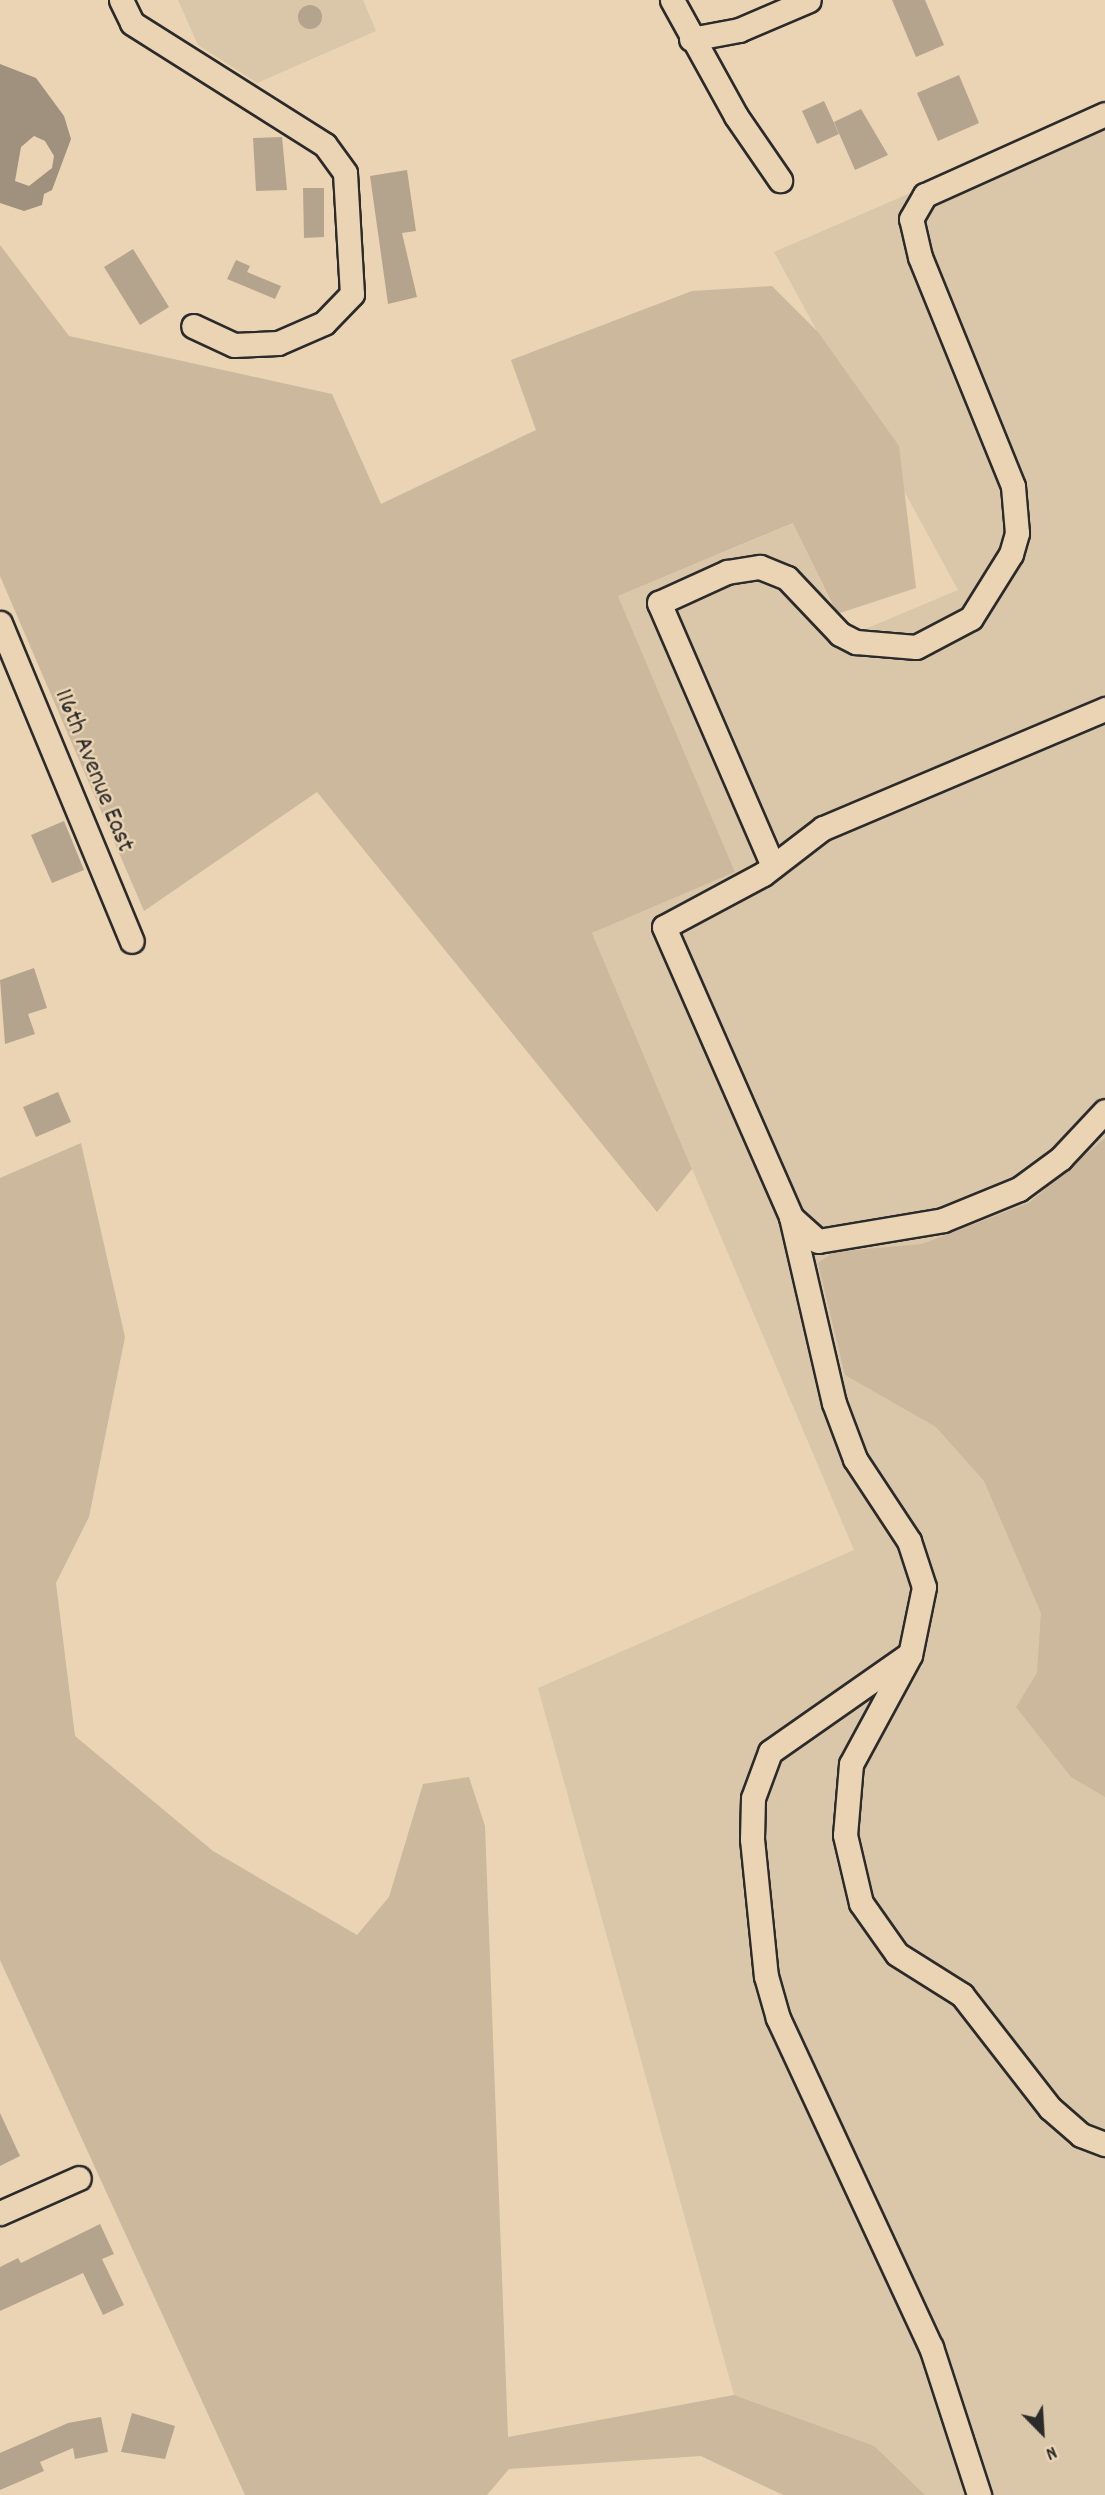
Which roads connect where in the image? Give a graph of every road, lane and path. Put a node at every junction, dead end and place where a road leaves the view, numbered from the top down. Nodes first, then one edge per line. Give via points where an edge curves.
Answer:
1 (121, 0) edge
2 (672, 0) edge
3 (809, 0) edge
4 (691, 38) junction
5 (1105, 114) edge
6 (780, 180) dead end
7 (193, 326) dead end
8 (0, 623) edge
9 (1105, 709) edge
10 (773, 866) junction
11 (132, 941) dead end
12 (1105, 1111) edge
13 (791, 1217) junction
14 (910, 1655) junction
15 (1105, 2144) edge
16 (79, 2178) dead end
17 (0, 2213) edge
18 (979, 2495) edge

1 - 7 street via 132,23 325,145 345,173 352,294 324,323 278,343 234,345
2 - 4 street
3 - 4 street via 739,30
4 - 6 street
5 - 10 street via 925,195 911,219 920,257 1015,497 1011,554 971,618 916,647 856,642 840,634 787,579 760,567 727,572 659,603
8 - 11 street, 116th Avenue East
9 - 10 street via 823,828
10 - 13 street via 664,927
12 - 13 street via 1061,1158 1019,1189 943,1220 818,1241
13 - 14 street via 834,1403 855,1458 909,1541 924,1587
14 - 15 street via 851,1763 845,1835 861,1903 897,1954 962,1995 1050,2108 1081,2135
14 - 18 street via 770,1752 753,1798 752,1839 766,1976 778,2018 931,2347
16 - 17 street

